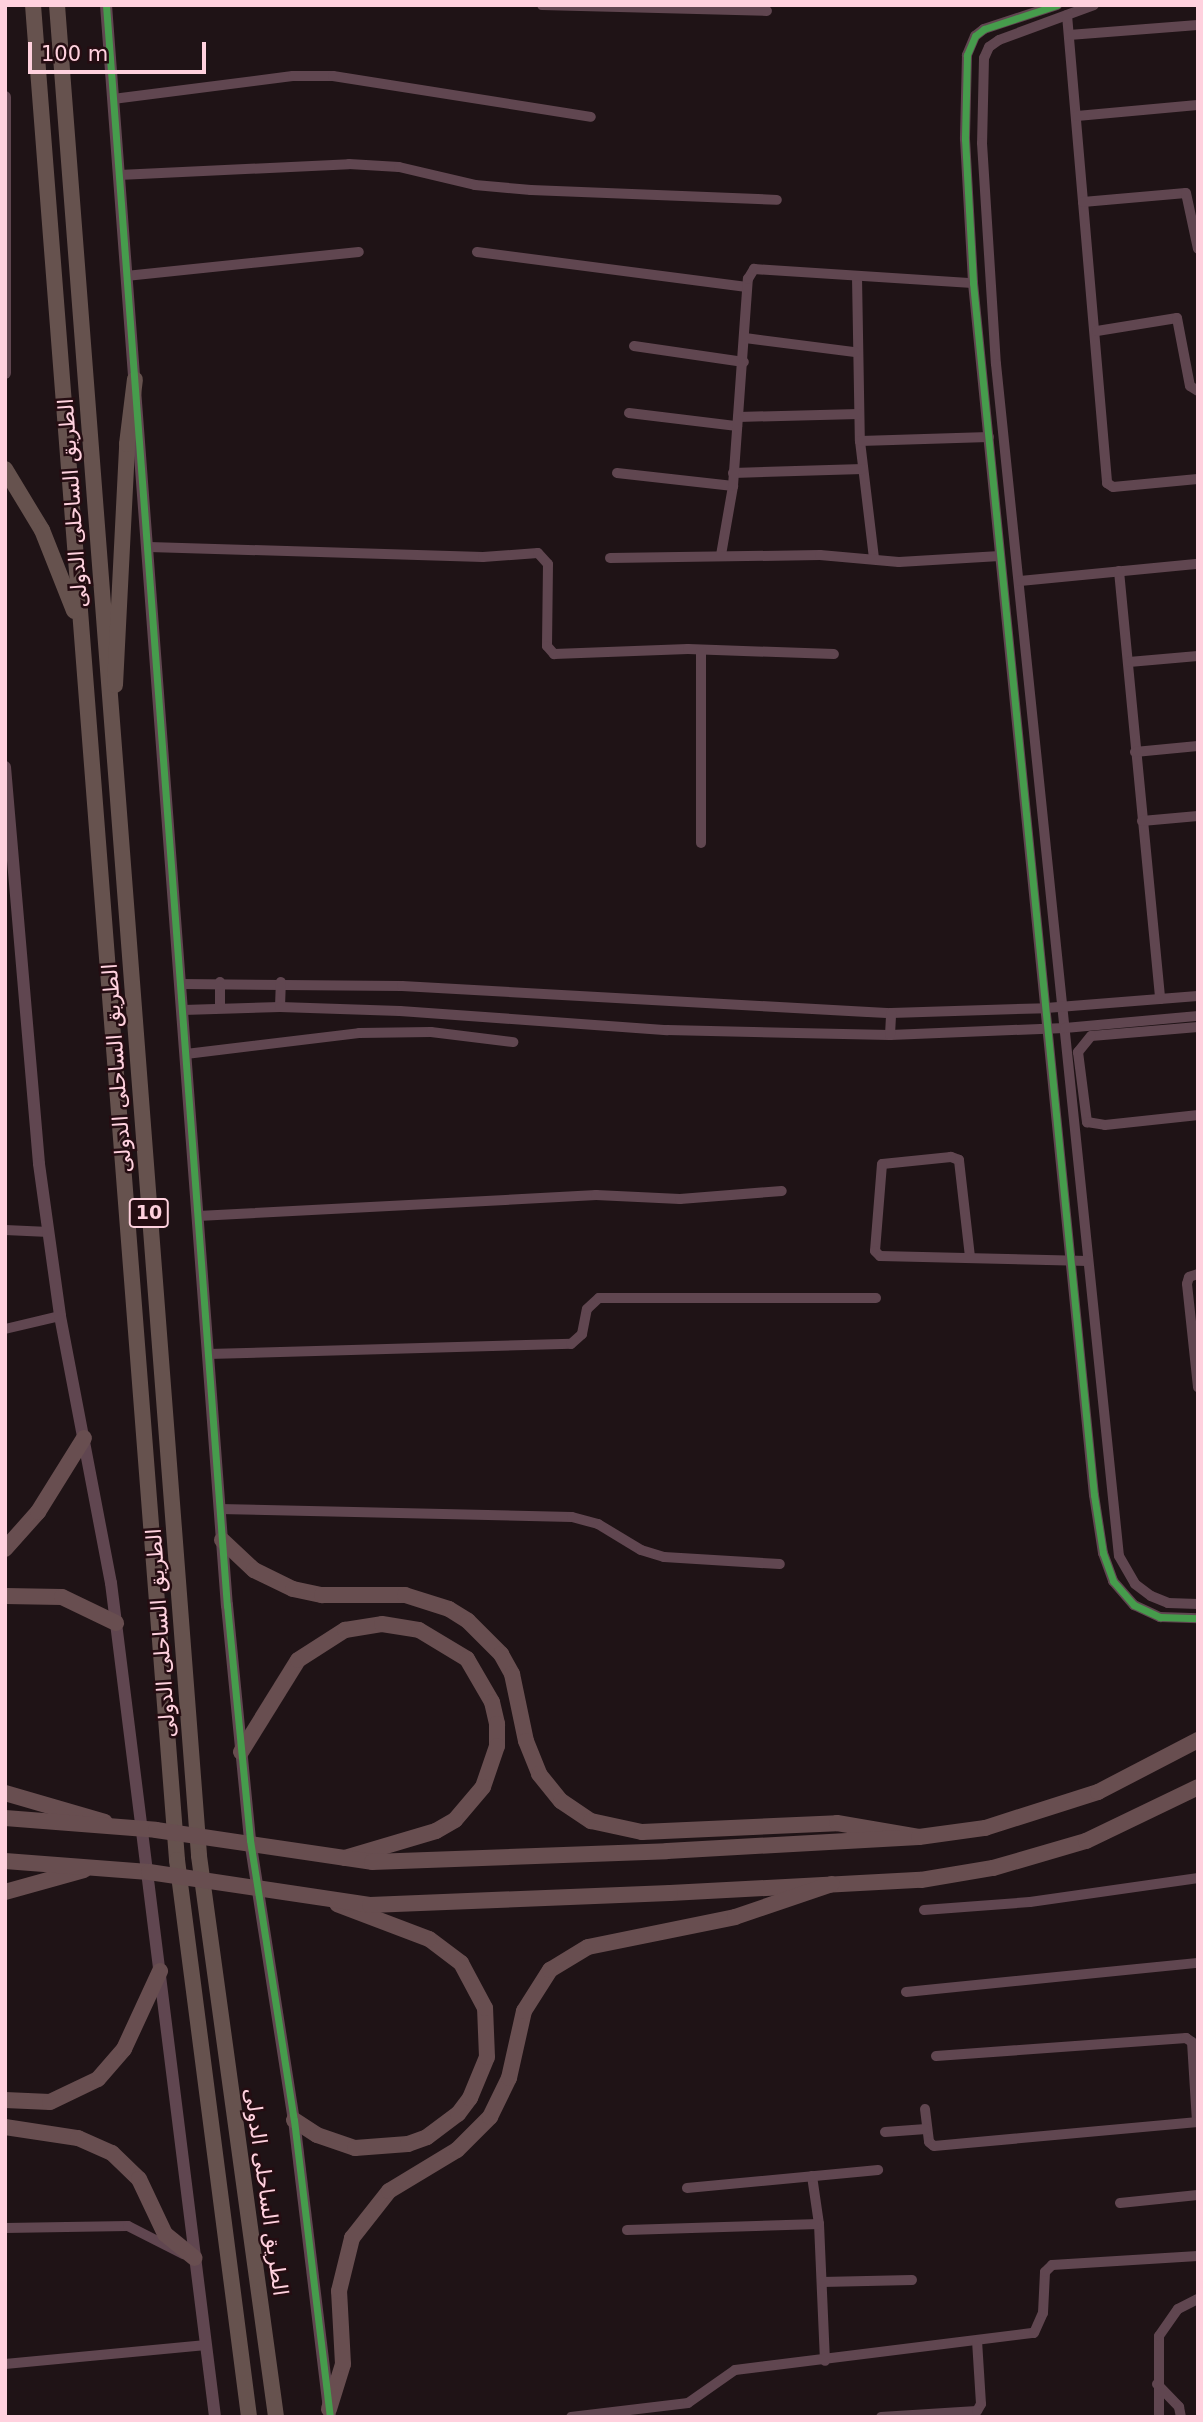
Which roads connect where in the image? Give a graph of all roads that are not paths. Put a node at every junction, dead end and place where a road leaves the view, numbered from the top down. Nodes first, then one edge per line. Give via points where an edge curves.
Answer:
1 (33, 5) edge
2 (57, 5) edge
3 (106, 5) edge
4 (542, 5) edge
5 (1057, 5) edge
6 (1094, 5) edge
7 (767, 11) dead end
8 (1067, 16) junction
9 (1198, 25) edge
10 (1069, 35) junction
11 (984, 93) junction
12 (965, 94) junction
13 (5, 97) edge
14 (113, 99) junction
15 (1198, 106) edge
16 (1077, 116) junction
17 (6, 117) edge
18 (592, 117) dead end
19 (119, 175) junction
20 (777, 200) dead end
21 (6, 202) edge
22 (1083, 202) junction
23 (1198, 249) edge
24 (359, 252) dead end
25 (477, 253) dead end
26 (126, 275) junction
27 (857, 277) junction
28 (973, 284) junction
29 (747, 287) junction
30 (1097, 331) junction
31 (745, 338) junction
32 (634, 345) dead end
33 (855, 352) junction
34 (744, 362) junction
35 (5, 373) edge
36 (135, 379) junction
37 (1198, 391) edge
38 (629, 413) dead end
39 (859, 414) junction
40 (737, 422) junction
41 (989, 437) junction
42 (860, 441) junction
43 (5, 469) edge
44 (863, 469) junction
45 (617, 473) dead end
46 (733, 473) junction
47 (1198, 479) edge
48 (733, 486) junction
49 (149, 547) junction
50 (721, 555) junction
51 (1000, 556) junction
52 (611, 558) dead end
53 (874, 558) junction
54 (1198, 564) edge
55 (1018, 569) junction
56 (1001, 571) junction
57 (1119, 571) junction
58 (1020, 581) junction
59 (78, 619) junction
60 (701, 650) junction
61 (834, 654) dead end
62 (1198, 656) edge
63 (1129, 662) junction
64 (111, 722) junction
65 (1198, 746) edge
66 (1136, 752) junction
67 (5, 767) edge
68 (6, 792) edge
69 (1198, 816) edge
70 (1142, 821) junction
71 (701, 843) dead end
72 (220, 982) junction
73 (281, 982) junction
74 (181, 984) junction
75 (1198, 996) edge
76 (1160, 999) junction
77 (280, 1007) junction
78 (1065, 1007) junction
79 (220, 1008) junction
80 (1046, 1009) junction
81 (183, 1010) junction
82 (891, 1013) junction
83 (1198, 1016) edge
84 (1198, 1027) edge
85 (1065, 1028) junction
86 (1048, 1029) junction
87 (1110, 1029) junction
88 (890, 1035) junction
89 (513, 1042) dead end
90 (186, 1055) junction
91 (1070, 1085) junction
92 (1082, 1085) junction
93 (1198, 1115) edge
94 (782, 1191) dead end
95 (198, 1216) junction
96 (5, 1230) edge
97 (49, 1232) junction
98 (970, 1257) junction
99 (1072, 1260) junction
100 (1088, 1261) junction
101 (1198, 1274) edge
102 (876, 1298) dead end
103 (60, 1316) junction
104 (5, 1329) edge
105 (208, 1354) junction
106 (1198, 1387) edge
107 (84, 1438) junction
108 (1112, 1494) junction
109 (1094, 1495) junction
110 (219, 1510) junction
111 (222, 1540) junction
112 (5, 1549) edge
113 (780, 1564) dead end
114 (5, 1597) edge
115 (1198, 1604) edge
116 (1198, 1618) edge
117 (116, 1623) junction
118 (1198, 1741) edge
119 (241, 1752) junction
120 (1198, 1787) edge
121 (5, 1793) edge
122 (5, 1818) edge
123 (114, 1825) junction
124 (919, 1838) junction
125 (336, 1860) junction
126 (5, 1861) edge
127 (108, 1868) junction
128 (1198, 1878) edge
129 (832, 1884) junction
130 (5, 1892) edge
131 (331, 1902) junction
132 (924, 1910) dead end
133 (1198, 1963) edge
134 (160, 1971) junction
135 (906, 1992) dead end
136 (936, 2056) dead end
137 (5, 2100) edge
138 (925, 2109) dead end
139 (294, 2120) junction
140 (1197, 2122) edge
141 (5, 2127) edge
142 (926, 2129) junction
143 (885, 2132) dead end
144 (878, 2170) dead end
145 (812, 2176) junction
146 (687, 2188) dead end
147 (1198, 2195) edge
148 (1119, 2203) dead end
149 (819, 2224) junction
150 (5, 2228) edge
151 (627, 2230) dead end
152 (1198, 2256) edge
153 (195, 2258) junction
154 (912, 2280) dead end
155 (822, 2282) junction
156 (1198, 2299) edge
157 (977, 2341) junction
158 (206, 2345) junction
159 (825, 2361) junction
160 (5, 2364) edge
161 (1157, 2384) junction
162 (330, 2413) edge
163 (215, 2417) edge
164 (249, 2417) edge
165 (276, 2417) edge
166 (571, 2417) edge
167 (881, 2417) edge
168 (1159, 2417) edge
169 (1181, 2417) edge

1 - 59 highway, الطريق الساحلى الدولى / 10
2 - 64 highway, الطريق الساحلى الدولى / 10
3 - 14 street
4 - 7 street
5 - 12 street via 975,36 967,55
6 - 8 street
8 - 10 street
8 - 11 street via 989,47 984,58
9 - 10 street
10 - 16 street
11 - 12 street
11 - 55 street via 982,143 996,364
12 - 28 street
13 - 17 street
14 - 18 street via 293,76 333,76
14 - 19 street
15 - 16 street
16 - 22 street
17 - 21 street
19 - 20 street via 349,164 399,167 475,185 531,190
19 - 26 street
21 - 35 street
22 - 23 street via 1186,193
22 - 30 street
24 - 26 street
25 - 29 street
26 - 36 street
27 - 28 street
27 - 29 street via 759,267 750,274
27 - 33 street
28 - 41 street
29 - 31 street
30 - 37 street via 1177,318 1190,386
30 - 47 street via 1107,483
31 - 33 street
31 - 34 street
32 - 34 street
33 - 39 street
34 - 40 street
36 - 49 street
36 - 64 highway
38 - 40 street
39 - 40 street
39 - 42 street
40 - 46 street
41 - 42 street
41 - 51 street
42 - 44 street
43 - 59 highway via 42,530
44 - 46 street
44 - 53 street
45 - 48 street
46 - 48 street
48 - 50 street
49 - 60 street via 483,557 538,553 548,564 547,646 554,654
49 - 74 street
50 - 52 street
50 - 53 street
51 - 53 street via 899,562
51 - 56 street
54 - 57 street
55 - 56 street
55 - 58 street
56 - 80 street
57 - 58 street
57 - 63 street
58 - 78 street
59 - 164 highway, الطريق الساحلى الدولى / 10 via 177,1860
60 - 61 street
60 - 71 street
62 - 63 street
63 - 66 street
64 - 165 highway, الطريق الساحلى الدولى / 10 via 199,1856
65 - 66 street
66 - 70 street
67 - 68 street
68 - 97 street via 31,1095
69 - 70 street
70 - 76 street
72 - 73 street
72 - 74 street
72 - 79 street
73 - 77 street
73 - 82 street
74 - 81 street
75 - 76 street
76 - 78 street
77 - 79 street
77 - 88 street via 667,1030
78 - 80 street
78 - 85 street
79 - 81 street
80 - 82 street
80 - 86 street
81 - 90 street
82 - 88 street
83 - 87 street
84 - 87 street
85 - 86 street
85 - 87 street
85 - 91 street
86 - 88 street
86 - 99 street
87 - 92 street via 1080,1044
89 - 90 street via 420,1031 359,1032
90 - 95 street
91 - 92 street
91 - 100 street
92 - 93 street via 1085,1118 1091,1124
94 - 95 street via 680,1199 596,1195
95 - 105 street
96 - 97 street
97 - 103 street
98 - 98 street via 876,1254 882,1164 959,1160
98 - 99 street
99 - 100 street
99 - 109 street
100 - 108 street
101 - 106 street via 1186,1284
102 - 105 street via 599,1298 587,1309 582,1334 571,1344
103 - 104 street
103 - 107 street
105 - 110 street
107 - 112 main road via 38,1512
107 - 117 street
108 - 109 street
108 - 115 street via 1119,1556 1135,1584 1168,1603
109 - 116 street via 1107,1568 1122,1593 1134,1605 1160,1617
110 - 111 street
110 - 113 street via 572,1517 598,1524 641,1550 664,1557
111 - 119 street
111 - 124 main road via 254,1570 293,1590 322,1595 405,1595 449,1609 468,1621 500,1654 512,1674 526,1741 539,1774 561,1801 591,1821 642,1832 838,1823
114 - 117 main road via 62,1597
117 - 134 street
118 - 124 main road via 1124,1780 1046,1812
119 - 125 main road, bridge via 298,1660 328,1637 364,1625 401,1625 436,1637 467,1659 492,1702 497,1746 483,1787 471,1805 436,1831
119 - 139 street via 250,1840
120 - 129 main road via 1114,1830 1026,1860 921,1880
121 - 123 main road, bridge
122 - 123 main road, bridge
123 - 125 main road, bridge
124 - 125 main road, bridge via 450,1862
126 - 127 main road, bridge
127 - 130 main road, bridge via 62,1874
127 - 131 main road, bridge
128 - 132 street via 1030,1902
129 - 131 main road, bridge via 452,1905
129 - 162 main road via 735,1917 588,1947 550,1970 524,2011 509,2078 489,2117 457,2150 388,2191 352,2238 339,2291 343,2364
131 - 139 main road via 429,1939 461,1964 476,1985 488,2020 487,2057 464,2106 443,2127 395,2147 342,2145
133 - 135 street
134 - 137 main road via 124,2049 98,2079 50,2102
134 - 153 street
136 - 140 street via 1186,2038 1192,2042
138 - 142 street
139 - 162 street
140 - 142 street via 934,2146
141 - 153 main road via 78,2138 112,2153 139,2179 165,2234
142 - 143 street
144 - 145 street
145 - 146 street
145 - 149 street
147 - 148 street
149 - 151 street
149 - 155 street
150 - 153 street via 128,2225
152 - 157 street via 1052,2265 1045,2272 1037,2332
153 - 158 street
154 - 155 street
155 - 159 street
156 - 161 street via 1178,2309 1163,2329 1156,2353
157 - 159 street
157 - 167 street via 981,2404 977,2411
158 - 160 street
158 - 163 street
159 - 166 street via 735,2370 695,2399 678,2405
161 - 168 street
161 - 169 street via 1179,2407

